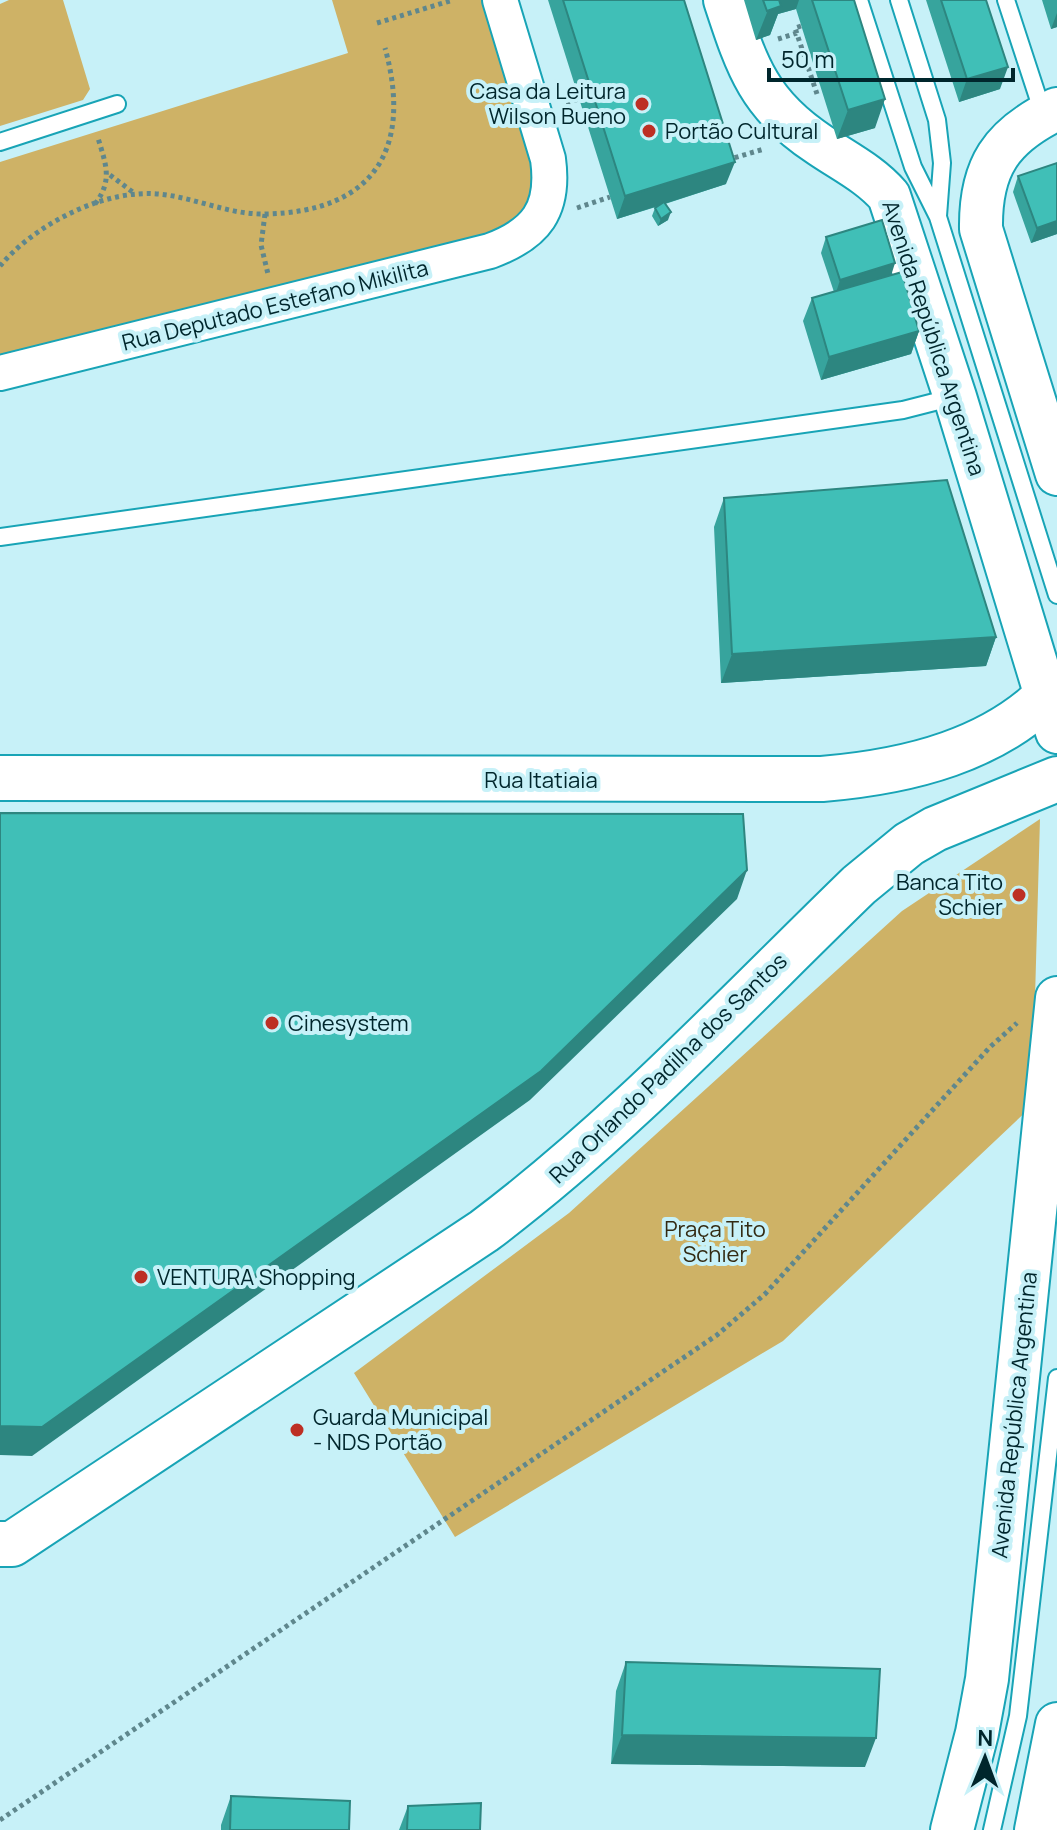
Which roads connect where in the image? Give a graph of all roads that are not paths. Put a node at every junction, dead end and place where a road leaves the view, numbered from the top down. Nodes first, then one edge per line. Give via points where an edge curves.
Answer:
1 (500, 0) edge
2 (725, 0) edge
3 (859, 0) edge
4 (899, 0) edge
5 (1006, 0) edge
6 (117, 104) dead end
7 (1050, 112) edge
8 (0, 142) edge
9 (875, 179) junction
10 (938, 217) junction
11 (975, 251) junction
12 (963, 297) junction
13 (0, 373) edge
14 (955, 397) junction
15 (1057, 474) edge
16 (0, 537) edge
17 (1057, 595) edge
18 (1054, 704) edge
19 (0, 778) edge
20 (1057, 779) edge
21 (1040, 1008) edge
22 (1057, 1378) edge
23 (4, 1547) edge
24 (1057, 1724) edge
25 (952, 1830) edge
26 (992, 1830) edge
27 (1036, 1830) edge

1 - 13 street, Rua Deputado Estefano Mikilita via 551,180 539,218 516,241
2 - 9 street, Avenida República Argentina via 759,90 780,115
3 - 10 lane via 913,167
4 - 10 lane via 937,120 942,163
5 - 7 lane
6 - 8 lane
7 - 11 street via 995,157 981,200
9 - 10 lane
9 - 14 street, Avenida República Argentina via 898,216
10 - 12 lane
11 - 12 lane
11 - 15 street
12 - 17 lane
14 - 16 lane via 903,410
14 - 18 street, Avenida República Argentina
18 - 19 main road, Rua Itatiaia via 924,763 881,774 822,779
20 - 23 main road, Rua Orlando Padilha dos Santos via 909,844 859,885 579,1157 527,1199
21 - 25 street, Avenida República Argentina via 987,1679
22 - 26 lane via 1018,1716
24 - 27 street

